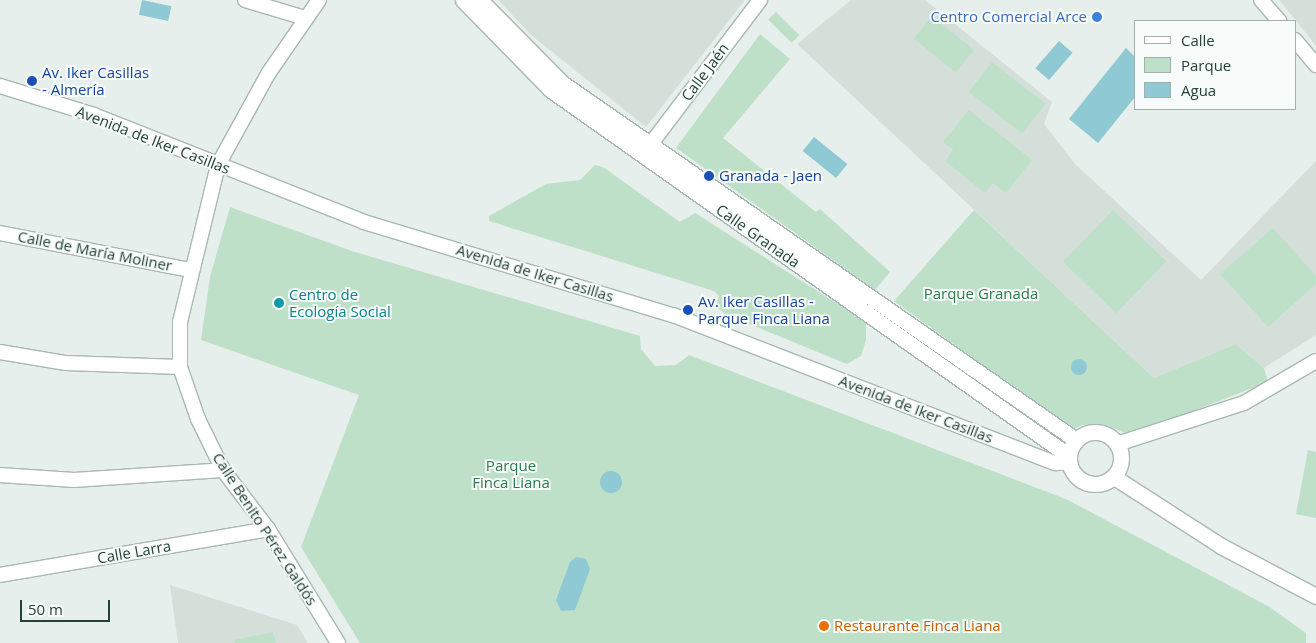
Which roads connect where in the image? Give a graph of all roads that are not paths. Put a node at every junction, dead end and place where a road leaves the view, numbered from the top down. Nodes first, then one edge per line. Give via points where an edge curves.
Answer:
1 (244, 0) edge
2 (319, 0) edge
3 (463, 0) edge
4 (480, 0) edge
5 (760, 0) edge
6 (1261, 0) edge
7 (305, 18) junction
8 (1278, 20) edge
9 (1296, 41) edge
10 (1316, 65) edge
11 (0, 86) edge
12 (650, 145) junction
13 (218, 165) junction
14 (0, 233) edge
15 (190, 270) junction
16 (0, 352) edge
17 (1316, 361) edge
18 (180, 367) junction
19 (1076, 440) junction
20 (1117, 444) junction
21 (1069, 459) junction
22 (224, 470) junction
23 (0, 475) edge
24 (1114, 477) junction
25 (268, 530) junction
26 (0, 576) edge
27 (1316, 596) edge
28 (338, 643) edge

1 - 7 street
2 - 7 street, Calle Benito Pérez Galdós
3 - 21 street, Calle Granada via 551,90 982,392
4 - 12 street, Calle Granada via 562,83
5 - 12 street, Calle Jaén
6 - 8 street
7 - 13 street, Calle Benito Pérez Galdós via 268,74
9 - 10 street
11 - 13 street, Avenida de Iker Casillas via 94,115
12 - 19 street, Calle Granada
13 - 15 street, Calle Benito Pérez Galdós
13 - 21 street, Avenida de Iker Casillas via 364,222 673,315 1046,459
14 - 15 street, Calle de María Moliner
15 - 18 street, Calle Benito Pérez Galdós via 180,322
16 - 18 street via 66,363
17 - 20 street via 1244,403
18 - 22 street, Calle Benito Pérez Galdós via 198,419
19 - 20 street via 1093,432 1111,437
19 - 21 street
20 - 24 street via 1122,461
21 - 24 street via 1072,472 1087,484 1097,485
22 - 23 street via 74,480
22 - 25 street, Calle Benito Pérez Galdós
24 - 27 street via 1221,546
25 - 26 street, Calle Larra
25 - 28 street, Calle Benito Pérez Galdós

